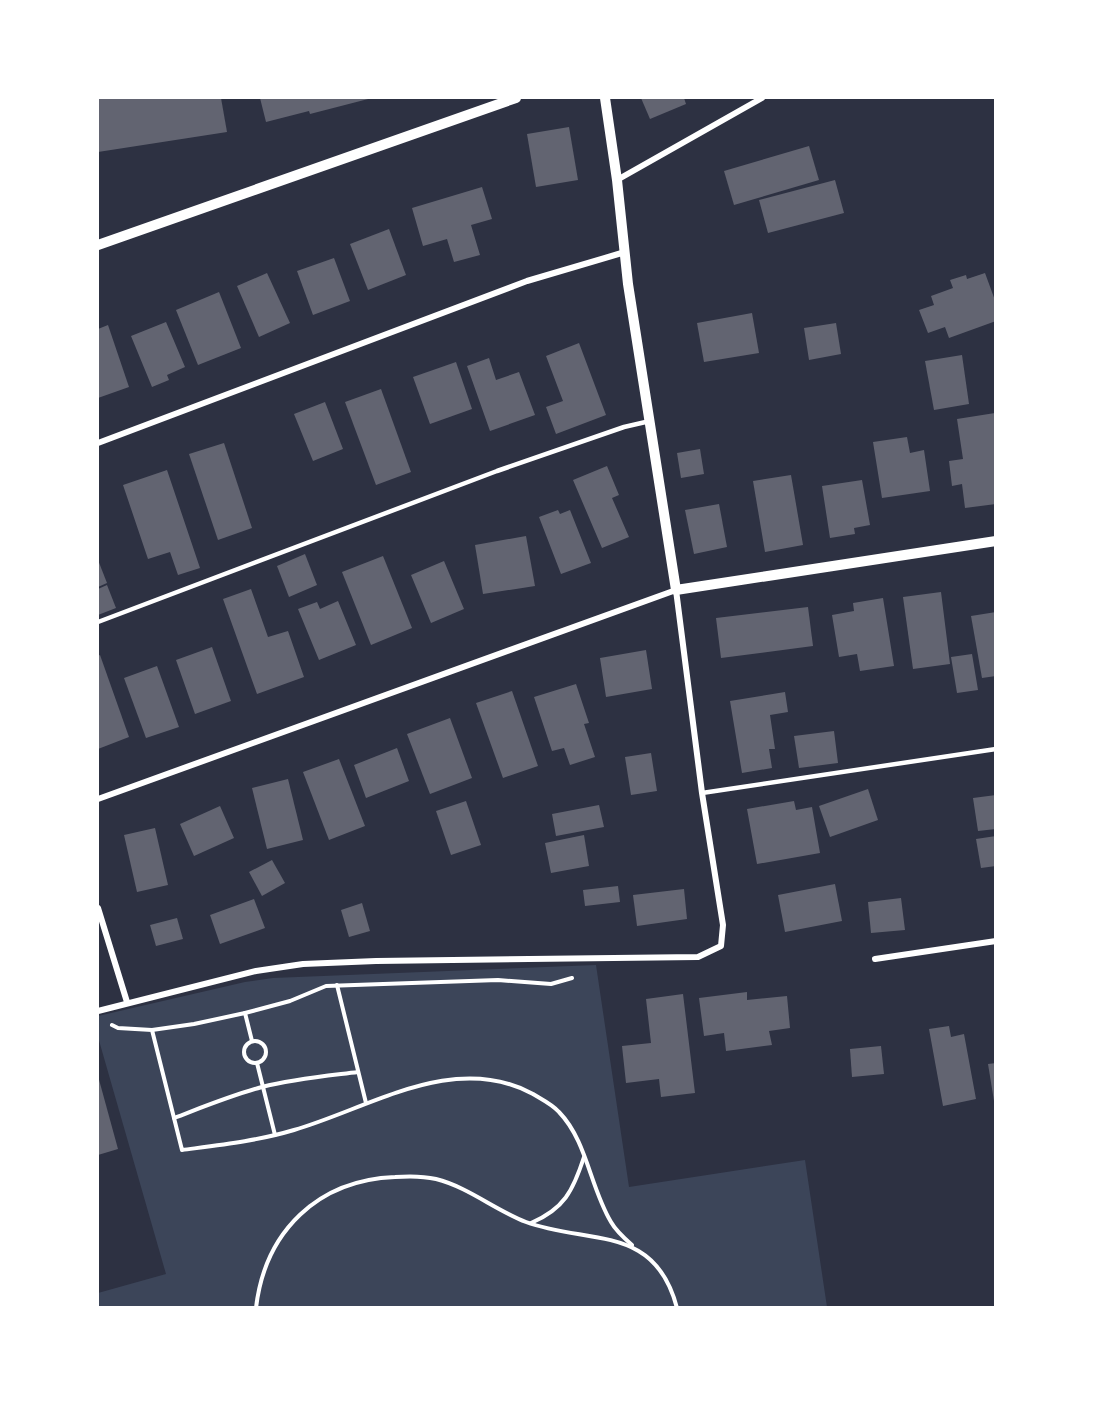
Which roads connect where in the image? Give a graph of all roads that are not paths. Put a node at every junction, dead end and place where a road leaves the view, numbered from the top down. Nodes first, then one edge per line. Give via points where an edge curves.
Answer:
1 (516, 98) edge
2 (605, 98) edge
3 (762, 98) edge
4 (617, 180) junction
5 (98, 245) edge
6 (625, 252) junction
7 (650, 421) junction
8 (98, 443) edge
9 (996, 541) edge
10 (676, 590) junction
11 (98, 622) edge
12 (996, 749) edge
13 (702, 793) junction
14 (98, 799) edge
15 (98, 908) edge
16 (996, 940) edge
17 (875, 959) dead end
18 (127, 1002) junction
19 (100, 1010) edge

1 - 5 street
2 - 4 street
3 - 4 street
4 - 6 street
6 - 7 street
6 - 8 street via 527,281
7 - 10 street
7 - 11 lane via 497,471
9 - 10 street
10 - 13 street
10 - 14 street
12 - 13 lane
13 - 18 street via 723,925 721,946 698,957 303,964 256,971
15 - 18 street
16 - 17 street
18 - 19 street

